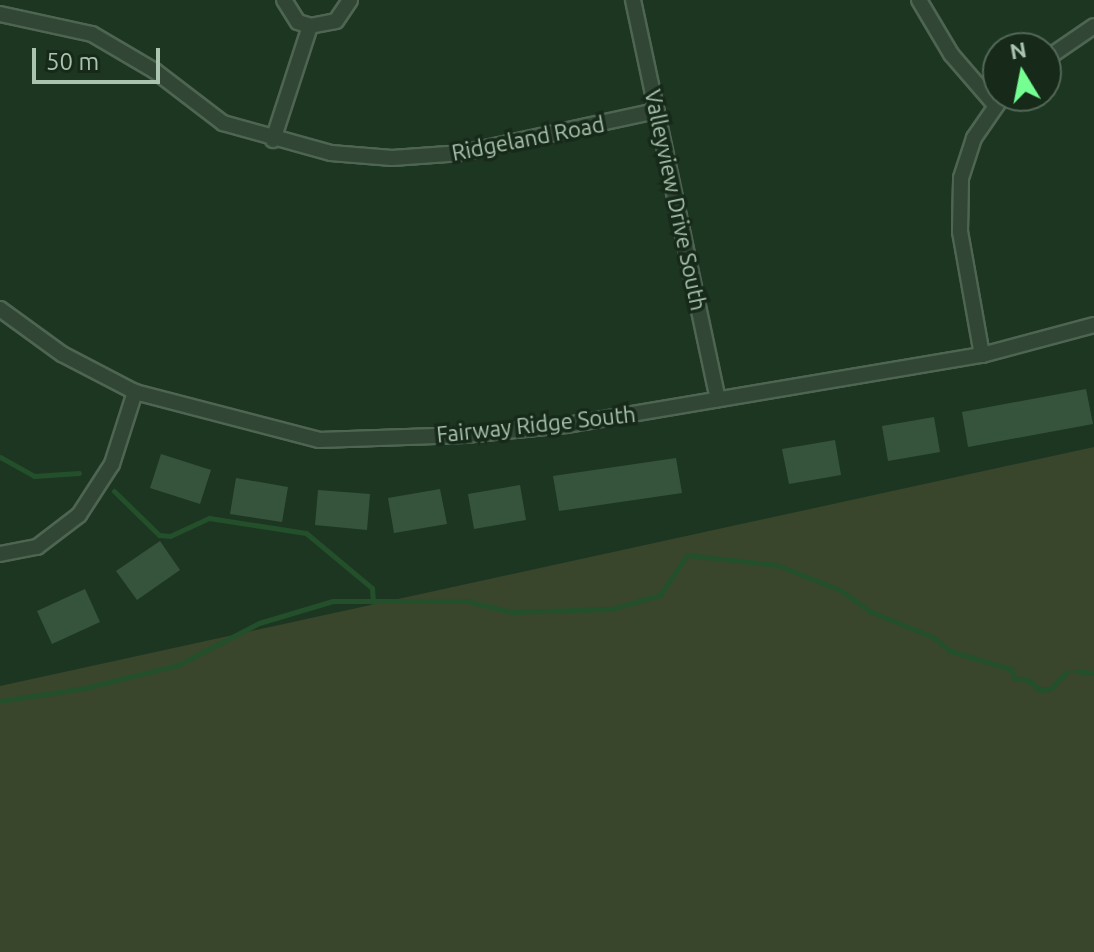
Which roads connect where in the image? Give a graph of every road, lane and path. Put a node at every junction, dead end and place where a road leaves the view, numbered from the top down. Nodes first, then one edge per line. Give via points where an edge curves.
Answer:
1 (284, 0) edge
2 (350, 0) edge
3 (633, 0) edge
4 (919, 0) edge
5 (0, 14) edge
6 (310, 26) junction
7 (1094, 26) edge
8 (1062, 48) edge
9 (982, 84) edge
10 (657, 111) junction
11 (991, 112) edge
12 (273, 140) junction
13 (0, 309) edge
14 (1094, 325) edge
15 (982, 355) junction
16 (135, 392) junction
17 (718, 399) junction
18 (0, 554) edge

1 - 6 street via 298,22
2 - 6 street via 336,21
3 - 10 street, Valleyview Drive South
4 - 9 street via 951,54
5 - 12 street, Ridgeland Road via 92,34 155,71 223,123
6 - 12 street
7 - 8 street
10 - 12 street, Ridgeland Road via 462,153 392,158 331,153
10 - 17 street, Valleyview Drive South
11 - 15 street via 974,138 961,178 960,232
13 - 16 street, Fairway Ridge South via 62,354
14 - 15 street, Fairway Ridge South
15 - 17 street, Fairway Ridge South
16 - 17 street, Fairway Ridge South via 319,440 538,428
16 - 18 street via 112,464 79,515 37,547

